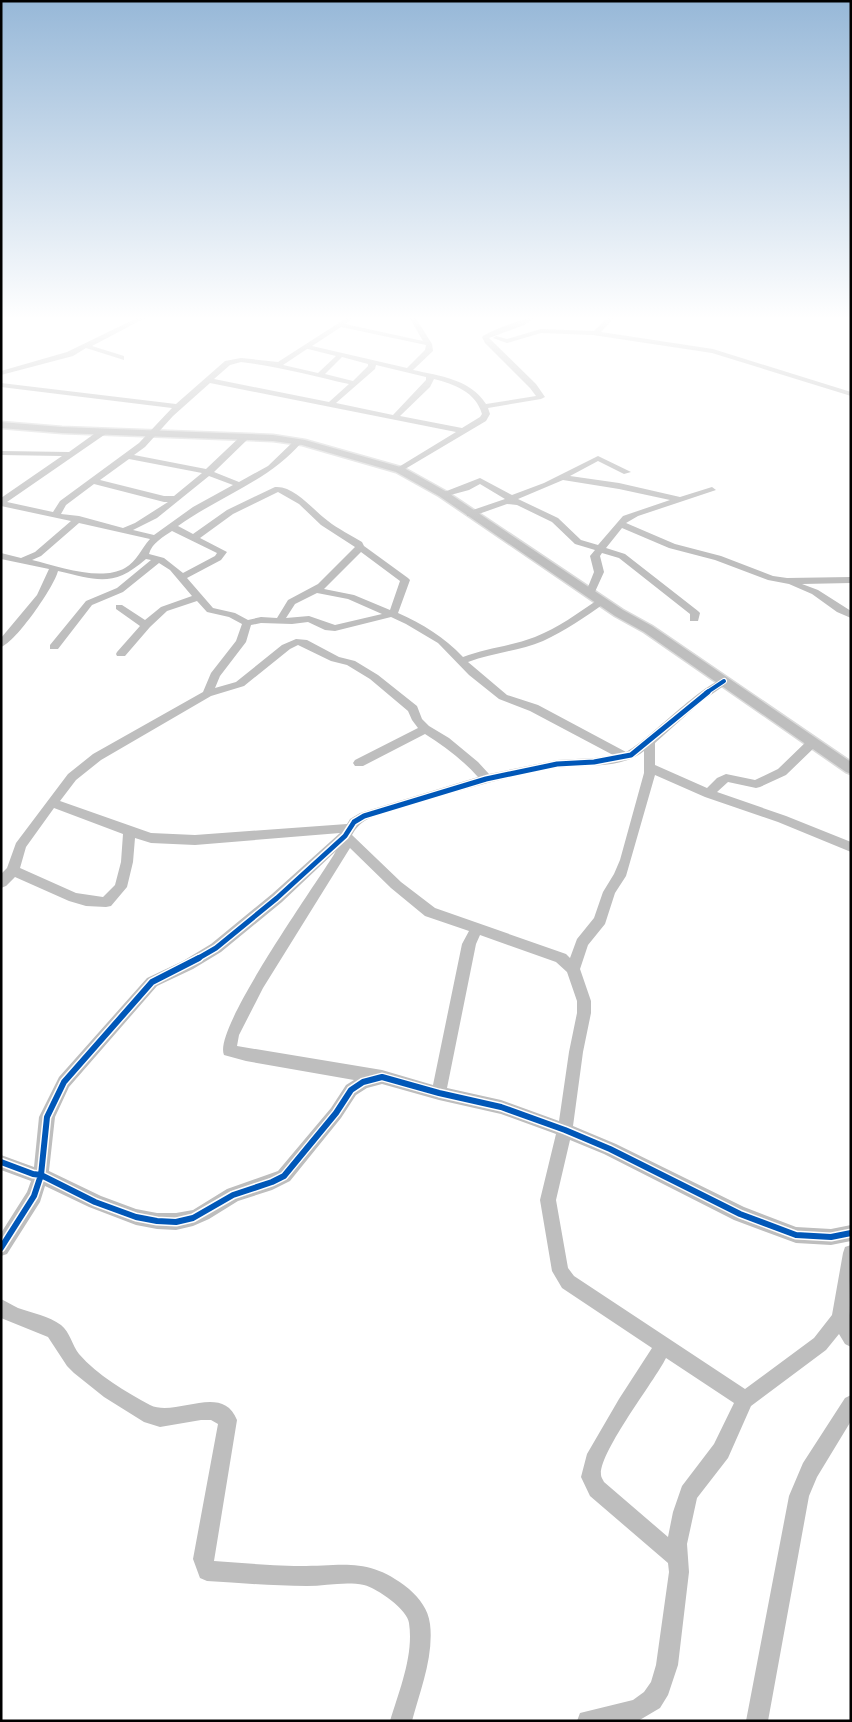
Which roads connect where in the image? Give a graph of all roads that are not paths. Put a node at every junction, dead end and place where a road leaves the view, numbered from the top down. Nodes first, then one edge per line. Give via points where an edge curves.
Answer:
1 (104, 397) edge
2 (189, 397) edge
3 (297, 397) edge
4 (338, 397) edge
5 (415, 397) edge
6 (476, 397) edge
7 (539, 397) edge
8 (160, 404) junction
9 (331, 404) junction
10 (485, 406) junction
11 (179, 407) junction
12 (170, 414) junction
13 (395, 417) junction
14 (1, 425) edge
15 (104, 431) junction
16 (463, 431) junction
17 (152, 434) junction
18 (246, 436) junction
19 (298, 442) junction
20 (1, 454) edge
21 (70, 454) junction
22 (128, 456) junction
23 (400, 470) junction
24 (207, 472) junction
25 (627, 472) dead end
26 (561, 477) junction
27 (93, 481) junction
28 (240, 485) junction
29 (712, 490) dead end
30 (443, 494) junction
31 (176, 499) junction
32 (515, 500) junction
33 (680, 500) junction
34 (1, 502) edge
35 (57, 514) junction
36 (470, 514) junction
37 (78, 519) junction
38 (620, 525) junction
39 (172, 527) junction
40 (139, 530) junction
41 (195, 537) junction
42 (156, 538) junction
43 (360, 547) junction
44 (601, 549) junction
45 (1, 556) edge
46 (144, 556) junction
47 (158, 559) junction
48 (36, 560) junction
49 (54, 567) junction
50 (181, 578) junction
51 (851, 580) edge
52 (786, 581) junction
53 (315, 590) junction
54 (591, 592) junction
55 (199, 597) junction
56 (602, 601) junction
57 (119, 607) dead end
58 (393, 614) junction
59 (851, 615) edge
60 (694, 619) dead end
61 (280, 621) junction
62 (247, 623) junction
63 (146, 625) junction
64 (1, 644) edge
65 (54, 647) dead end
66 (121, 654) dead end
67 (462, 662) junction
68 (724, 681) junction
69 (207, 694) junction
70 (425, 729) junction
71 (649, 742) junction
72 (812, 743) junction
73 (626, 758) junction
74 (359, 763) dead end
75 (651, 768) junction
76 (851, 769) edge
77 (486, 779) junction
78 (709, 794) junction
79 (52, 803) junction
80 (129, 830) junction
81 (347, 832) junction
82 (851, 848) edge
83 (13, 870) junction
84 (1, 883) edge
85 (477, 928) junction
86 (574, 969) junction
87 (344, 1071) junction
88 (382, 1077) junction
89 (351, 1090) junction
90 (440, 1094) junction
91 (565, 1130) junction
92 (1, 1162) edge
93 (41, 1175) junction
94 (851, 1233) edge
95 (1, 1248) edge
96 (851, 1253) edge
97 (1, 1308) edge
98 (840, 1319) junction
99 (851, 1338) edge
100 (663, 1345) junction
101 (745, 1400) junction
102 (851, 1404) edge
103 (677, 1558) junction
104 (400, 1721) edge
105 (588, 1721) edge
106 (757, 1721) edge

1 - 8 street
2 - 11 street
3 - 9 street
4 - 9 street
5 - 13 street
6 - 10 street
7 - 10 street
8 - 11 street
8 - 12 street
9 - 13 street
10 - 16 street via 483,418
11 - 12 street
12 - 17 street
13 - 16 street
14 - 15 main road
15 - 17 main road
15 - 21 street
16 - 23 street
17 - 18 main road
17 - 22 street
18 - 19 main road
18 - 24 street
19 - 23 main road
19 - 28 street via 271,468
20 - 21 street
21 - 34 street
22 - 24 street
22 - 27 street
23 - 30 main road
24 - 28 street
24 - 31 street
25 - 26 street via 598,458
26 - 32 street
26 - 33 street
27 - 31 street via 164,499
27 - 35 street via 61,505
28 - 39 street via 196,509
29 - 33 street
30 - 32 street via 480,481
30 - 36 main road
31 - 40 street
32 - 36 street
32 - 44 street via 555,520 578,542
33 - 38 street via 635,514
34 - 35 street
35 - 37 street
36 - 54 main road
37 - 40 street
37 - 48 street
38 - 44 street
38 - 52 street via 672,546
39 - 41 street
39 - 42 street
40 - 42 street
41 - 43 street via 230,512 278,489 302,502 324,523
41 - 50 street via 222,555
42 - 46 street via 146,548
43 - 53 street
43 - 58 street via 405,580
44 - 54 street via 596,556 599,572
44 - 60 street via 622,556 695,613
45 - 48 street
46 - 47 street
46 - 49 street via 128,570 102,578
47 - 50 street via 173,568
47 - 65 street via 120,590 89,603
48 - 49 street
49 - 64 street via 50,580 20,625
50 - 55 street
51 - 52 street
52 - 59 street via 815,592
53 - 58 street via 348,596
53 - 61 street via 293,599
54 - 56 main road
55 - 62 street via 210,610 232,615
55 - 63 street via 164,609
56 - 67 street via 538,639 485,652
56 - 68 main road
57 - 63 street
58 - 61 street via 335,628 309,619
58 - 67 street via 442,640
61 - 62 street
62 - 69 street via 241,642 215,675
63 - 66 street
67 - 73 street via 503,698 534,708
68 - 71 street
68 - 72 main road
69 - 70 street via 240,684 300,641 351,663 378,680 413,709 418,723
69 - 79 street via 98,757 72,777
70 - 74 street
70 - 77 street via 445,741
71 - 73 street
71 - 75 street
72 - 76 main road
72 - 78 street via 782,772 756,784 726,778
73 - 77 street via 557,764
75 - 78 street
75 - 86 street via 620,876 609,892 600,920 582,943
77 - 81 street via 364,816
78 - 82 street via 782,819
79 - 80 street
79 - 83 street via 19,849
80 - 81 street via 151,838 195,840
80 - 83 street via 122,887 101,904 31,880
81 - 85 street via 396,885 430,912
81 - 87 street via 342,854 265,975 228,1045 229,1050 246,1055
81 - 93 street via 277,898 216,948 152,982 138,996 64,1082 45,1122
83 - 84 street
85 - 86 street via 561,958
85 - 90 street via 469,944 454,1011
86 - 91 street via 584,1000 584,1013
87 - 88 street
87 - 89 street
88 - 89 street
88 - 90 street
89 - 93 street via 284,1176 273,1183 232,1196 194,1218 171,1222 142,1220
90 - 91 street via 501,1107
91 - 94 street via 740,1214 786,1232 831,1237
91 - 100 street via 548,1200 562,1275
92 - 93 street
93 - 95 street via 30,1204
96 - 98 street
97 - 104 street via 51,1330 78,1364 102,1384 152,1416 164,1418 203,1411 223,1414 228,1420 204,1559 207,1572 269,1576 358,1574 374,1578 409,1602 418,1614 420,1639 412,1684
98 - 99 street
98 - 101 street via 820,1344
100 - 101 street
100 - 103 street via 594,1461 591,1477 597,1489
101 - 103 street via 721,1451 689,1493 677,1544
102 - 106 street via 810,1470 801,1491
103 - 105 street via 680,1572 676,1604 667,1665 660,1687 652,1700 638,1710

